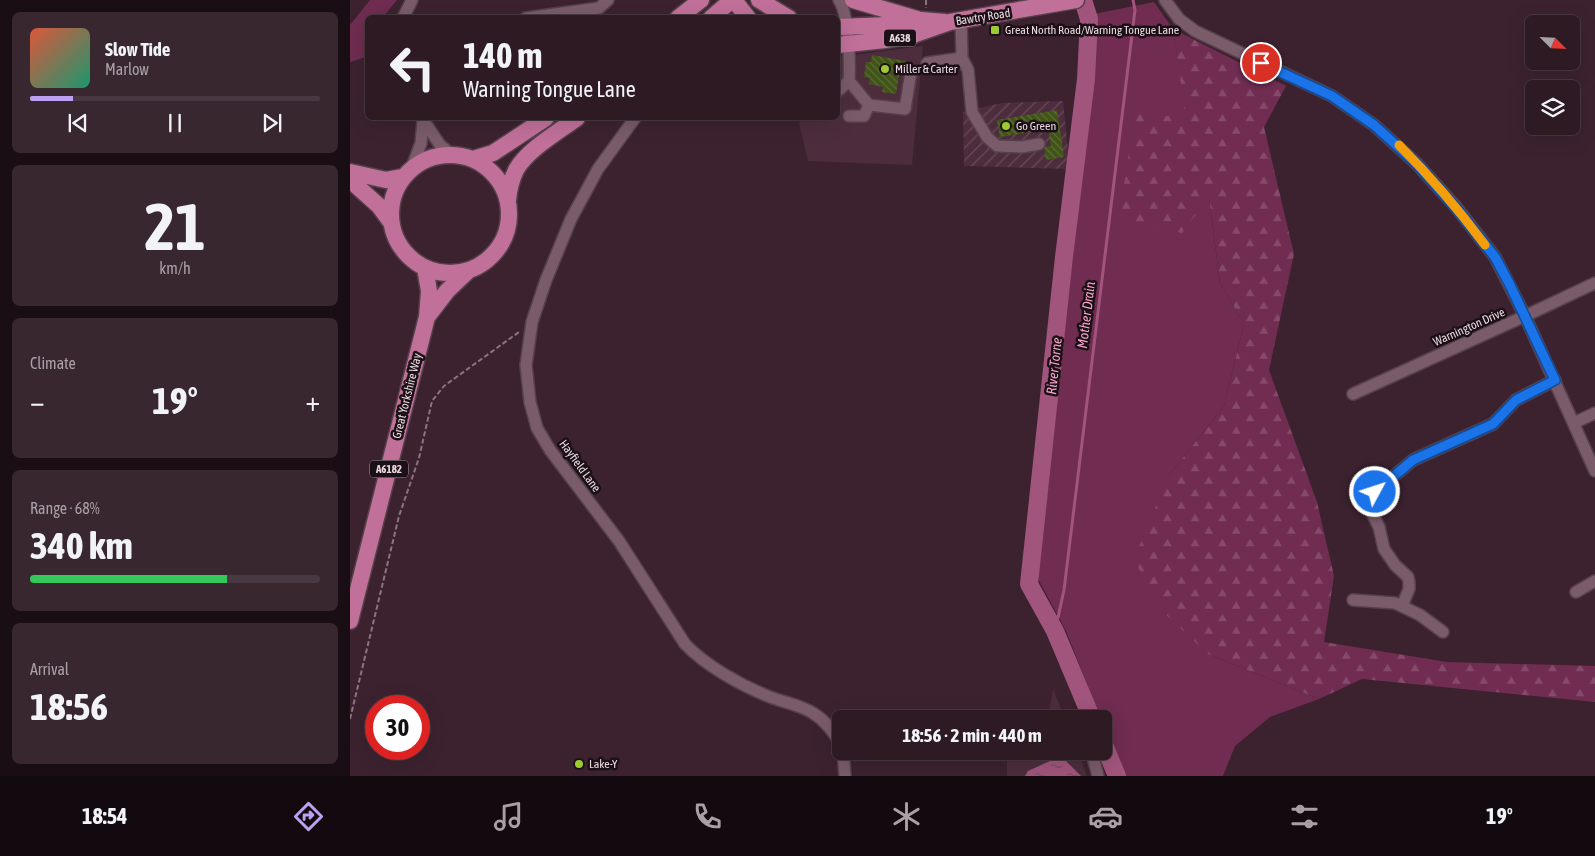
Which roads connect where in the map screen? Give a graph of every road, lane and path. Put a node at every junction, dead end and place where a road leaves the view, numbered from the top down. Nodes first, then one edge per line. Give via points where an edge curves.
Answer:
1 (412, 0) edge
2 (608, 0) edge
3 (701, 0) edge
4 (733, 0) edge
5 (759, 0) edge
6 (839, 0) edge
7 (853, 0) edge
8 (1166, 0) edge
9 (1071, 1) edge
10 (404, 15) edge
11 (548, 15) edge
12 (682, 15) edge
13 (715, 15) edge
14 (746, 15) edge
15 (784, 15) edge
16 (921, 20) junction
17 (955, 21) junction
18 (842, 36) edge
19 (962, 58) junction
20 (927, 63) dead end
21 (911, 72) dead end
22 (849, 81) junction
23 (840, 89) edge
24 (869, 105) junction
25 (849, 116) dead end
26 (422, 120) edge
27 (423, 120) edge
28 (543, 120) edge
29 (574, 120) edge
30 (634, 120) edge
31 (1039, 144) dead end
32 (452, 154) junction
33 (473, 159) junction
34 (350, 172) edge
35 (407, 172) junction
36 (350, 180) edge
37 (508, 201) junction
38 (390, 221) junction
39 (425, 268) junction
40 (468, 271) junction
41 (1595, 283) edge
42 (428, 316) junction
43 (1526, 316) junction
44 (532, 322) junction
45 (1555, 380) junction
46 (1353, 394) dead end
47 (1595, 413) edge
48 (1574, 422) junction
49 (1595, 471) edge
50 (1595, 581) edge
51 (1576, 592) dead end
52 (1353, 600) dead end
53 (1402, 606) junction
54 (350, 621) edge
55 (1443, 632) dead end
56 (350, 719) edge
57 (832, 730) edge
58 (844, 760) edge
59 (1094, 760) dead end
60 (845, 776) edge
61 (1098, 776) edge

1 - 10 street
2 - 11 street via 599,8
3 - 12 highway
4 - 13 highway
4 - 14 highway
5 - 15 highway
6 - 18 street via 846,16
7 - 16 highway
8 - 43 street via 1179,19 1195,32 1332,96 1395,142 1456,208 1495,257
9 - 17 highway, Bawtry Road / A638
16 - 17 highway, Bawtry Road / A638
16 - 18 highway, Bawtry Road / A638
17 - 18 highway, Bawtry Road / A638 via 913,35
17 - 19 street
18 - 22 street via 850,69
19 - 20 street
19 - 31 street via 968,70 972,112 987,136 998,146
21 - 24 street via 905,109
22 - 23 street
22 - 24 street
24 - 25 street via 864,116
26 - 35 street via 421,143
27 - 32 street via 440,145
28 - 33 highway via 493,153
29 - 37 highway via 527,156 516,170
30 - 44 street, Hayfield Lane via 598,169 571,220
32 - 33 highway
32 - 35 highway via 424,160
33 - 37 highway via 495,176
34 - 35 highway via 386,180
35 - 38 highway via 392,198
36 - 38 highway
37 - 40 highway via 509,226 498,249 490,258
38 - 39 highway via 402,249
39 - 40 highway via 453,274
39 - 42 highway, Great Yorkshire Way / A6182 via 429,291
40 - 42 highway, Great Yorkshire Way / A6182 via 447,290
41 - 43 street, Warnington Drive
42 - 54 highway, Great Yorkshire Way / A6182
43 - 45 street
43 - 46 street, Warnington Drive
44 - 56 path via 444,386 432,401 419,458 399,516
44 - 57 street, Hayfield Lane via 526,365 537,428 619,541 686,644 696,656 741,682 812,712
45 - 48 street
45 - 53 street via 1516,400 1493,424 1413,460 1370,499 1370,509 1384,549 1408,577 1409,589
47 - 48 street
48 - 49 street
50 - 51 street
52 - 53 street
53 - 55 street
58 - 60 street
59 - 61 street

